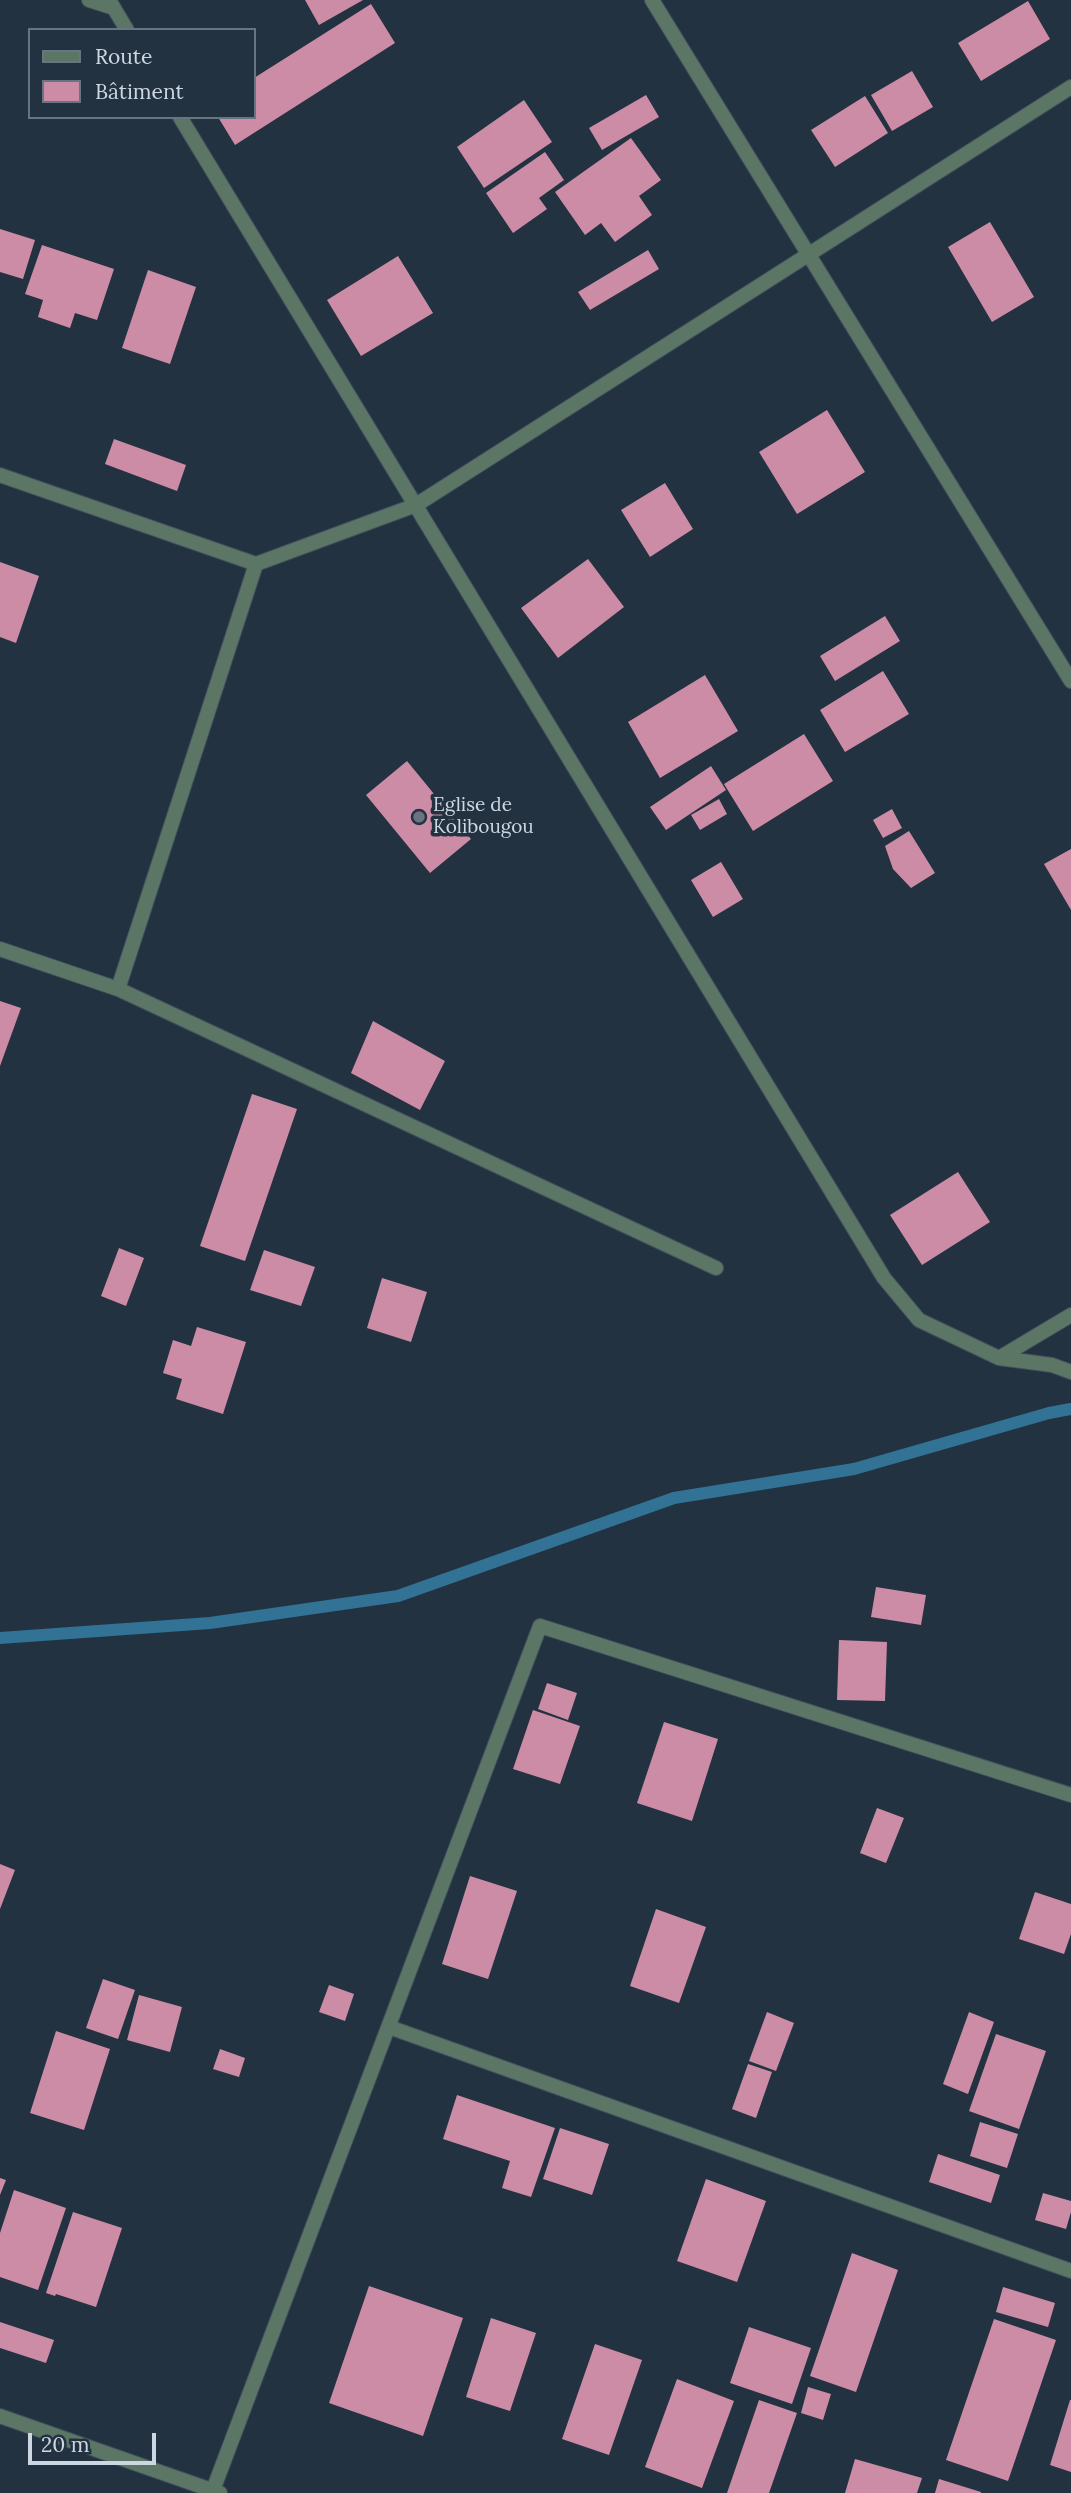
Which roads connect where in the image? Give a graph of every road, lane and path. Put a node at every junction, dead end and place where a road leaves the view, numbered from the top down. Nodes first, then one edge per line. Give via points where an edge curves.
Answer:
1 (89, 0) edge
2 (652, 0) edge
3 (112, 4) edge
4 (126, 28) edge
5 (1071, 87) edge
6 (181, 119) edge
7 (808, 254) junction
8 (0, 475) edge
9 (416, 505) junction
10 (256, 564) junction
11 (1071, 681) edge
12 (0, 949) edge
13 (118, 989) junction
14 (716, 1268) dead end
15 (1071, 1315) edge
16 (999, 1358) junction
17 (1071, 1372) edge
18 (1071, 1795) edge
19 (388, 2027) junction
20 (1071, 2271) edge
21 (0, 2416) edge
22 (217, 2491) edge

1 - 3 street
2 - 7 street
3 - 4 street
5 - 7 street
6 - 9 street
7 - 9 street
7 - 11 street
8 - 10 street
9 - 10 street
9 - 16 street via 884,1279 919,1320
10 - 13 street
12 - 13 street
13 - 14 street
15 - 16 street
16 - 17 street
18 - 19 street via 540,1626
19 - 20 street
19 - 22 street
21 - 22 street

